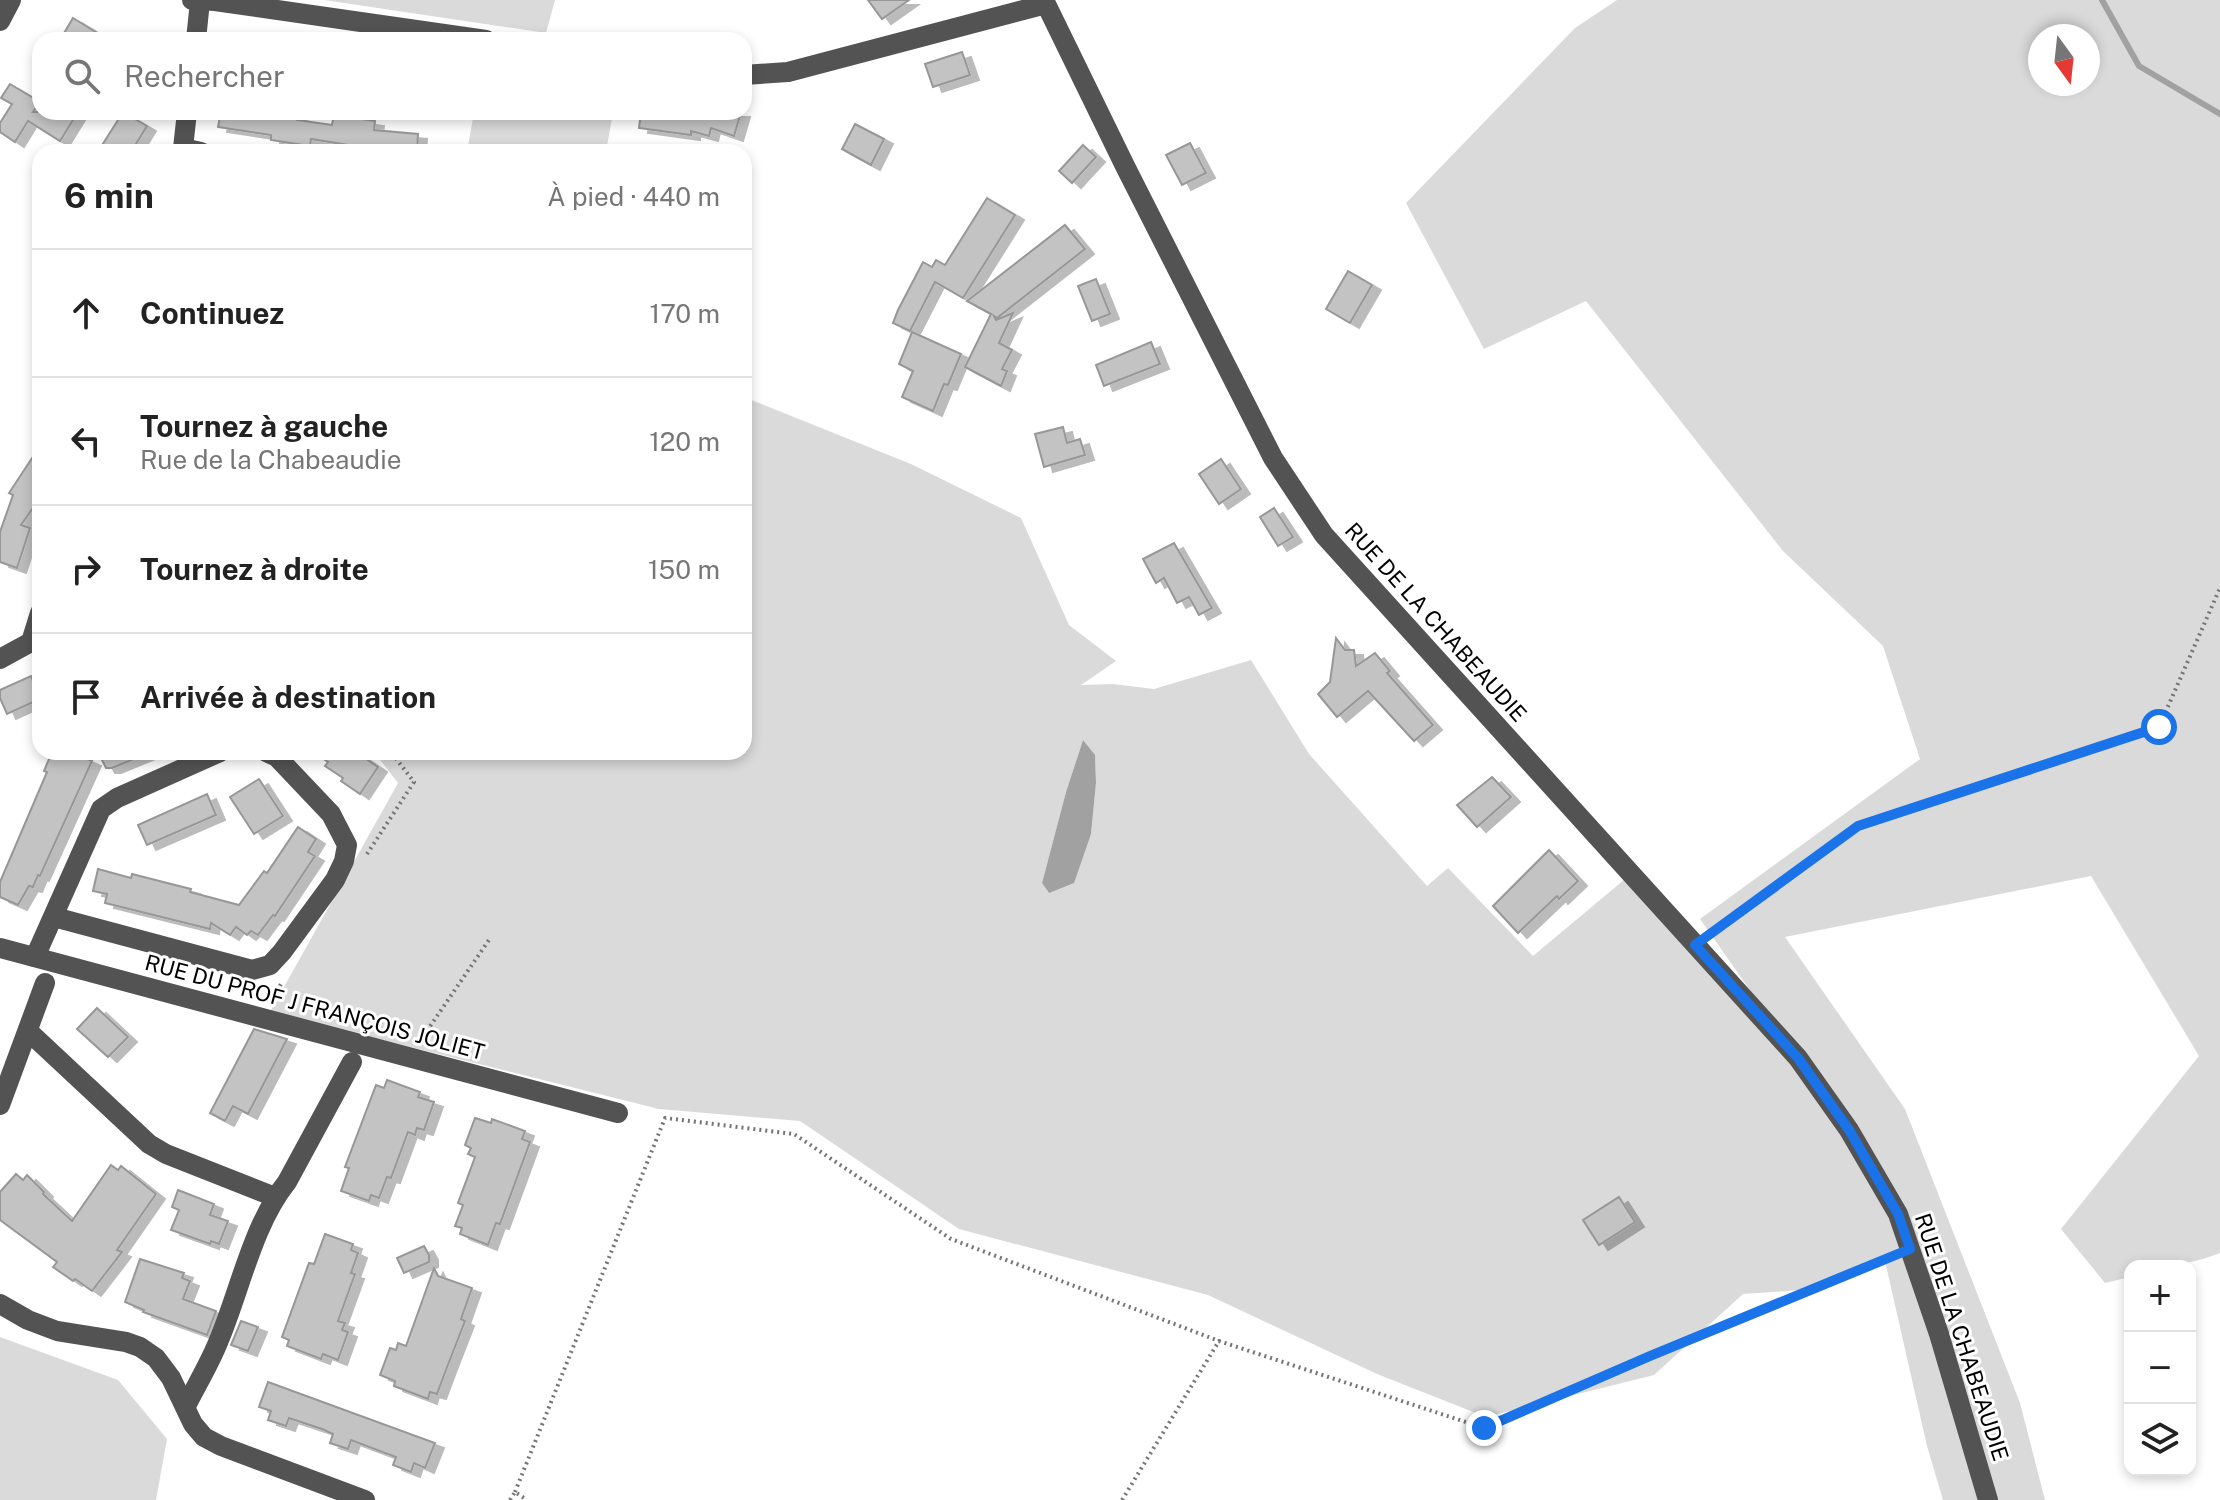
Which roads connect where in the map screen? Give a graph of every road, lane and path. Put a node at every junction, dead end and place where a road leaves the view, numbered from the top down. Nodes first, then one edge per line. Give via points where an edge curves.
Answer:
1 (11, 0) edge
2 (192, 0) edge
3 (200, 1) edge
4 (1046, 2) edge
5 (0, 21) edge
6 (197, 32) edge
7 (430, 32) edge
8 (752, 74) edge
9 (186, 120) edge
10 (183, 144) edge
11 (2220, 588) edge
12 (32, 639) edge
13 (0, 659) edge
14 (202, 760) edge
15 (280, 760) edge
16 (54, 917) junction
17 (491, 937) dead end
18 (1695, 945) junction
19 (0, 948) edge
20 (35, 957) junction
21 (45, 983) dead end
22 (28, 1031) junction
23 (408, 1058) junction
24 (352, 1062) dead end
25 (0, 1105) edge
26 (618, 1113) dead end
27 (275, 1197) junction
28 (1910, 1249) junction
29 (0, 1304) edge
30 (1219, 1341) junction
31 (186, 1406) junction
32 (515, 1492) junction
33 (365, 1500) edge
34 (510, 1500) edge
35 (527, 1500) edge
36 (1122, 1500) edge
37 (1988, 1500) edge

1 - 5 street
2 - 3 street
3 - 6 street
3 - 7 street
4 - 8 street, RUE DE LA CHABEAUDIE via 788,72
4 - 18 street, RUE DE LA CHABEAUDIE via 1273,458 1324,535
9 - 10 street
11 - 18 path via 2159,727 1858,826
12 - 13 street
14 - 16 street via 101,809
15 - 16 street via 331,814 347,845 335,880 270,965 252,970
16 - 20 street
17 - 23 path
18 - 28 street, RUE DE LA CHABEAUDIE via 1798,1058 1841,1118 1898,1214
19 - 20 street, RUE DU PROF J FRANÇOIS JOLIET
20 - 23 street, RUE DU PROF J FRANÇOIS JOLIET
21 - 22 street
22 - 25 street
22 - 27 street via 149,1144
23 - 26 street, RUE DU PROF J FRANÇOIS JOLIET
24 - 27 street
27 - 31 street via 218,1343
28 - 30 path via 1484,1428
28 - 37 street, RUE DE LA CHABEAUDIE
29 - 31 street via 57,1331 140,1347 156,1358
30 - 32 path via 951,1239 794,1134 665,1118
30 - 36 path
31 - 33 street via 193,1424 213,1442
32 - 34 path
32 - 35 path

